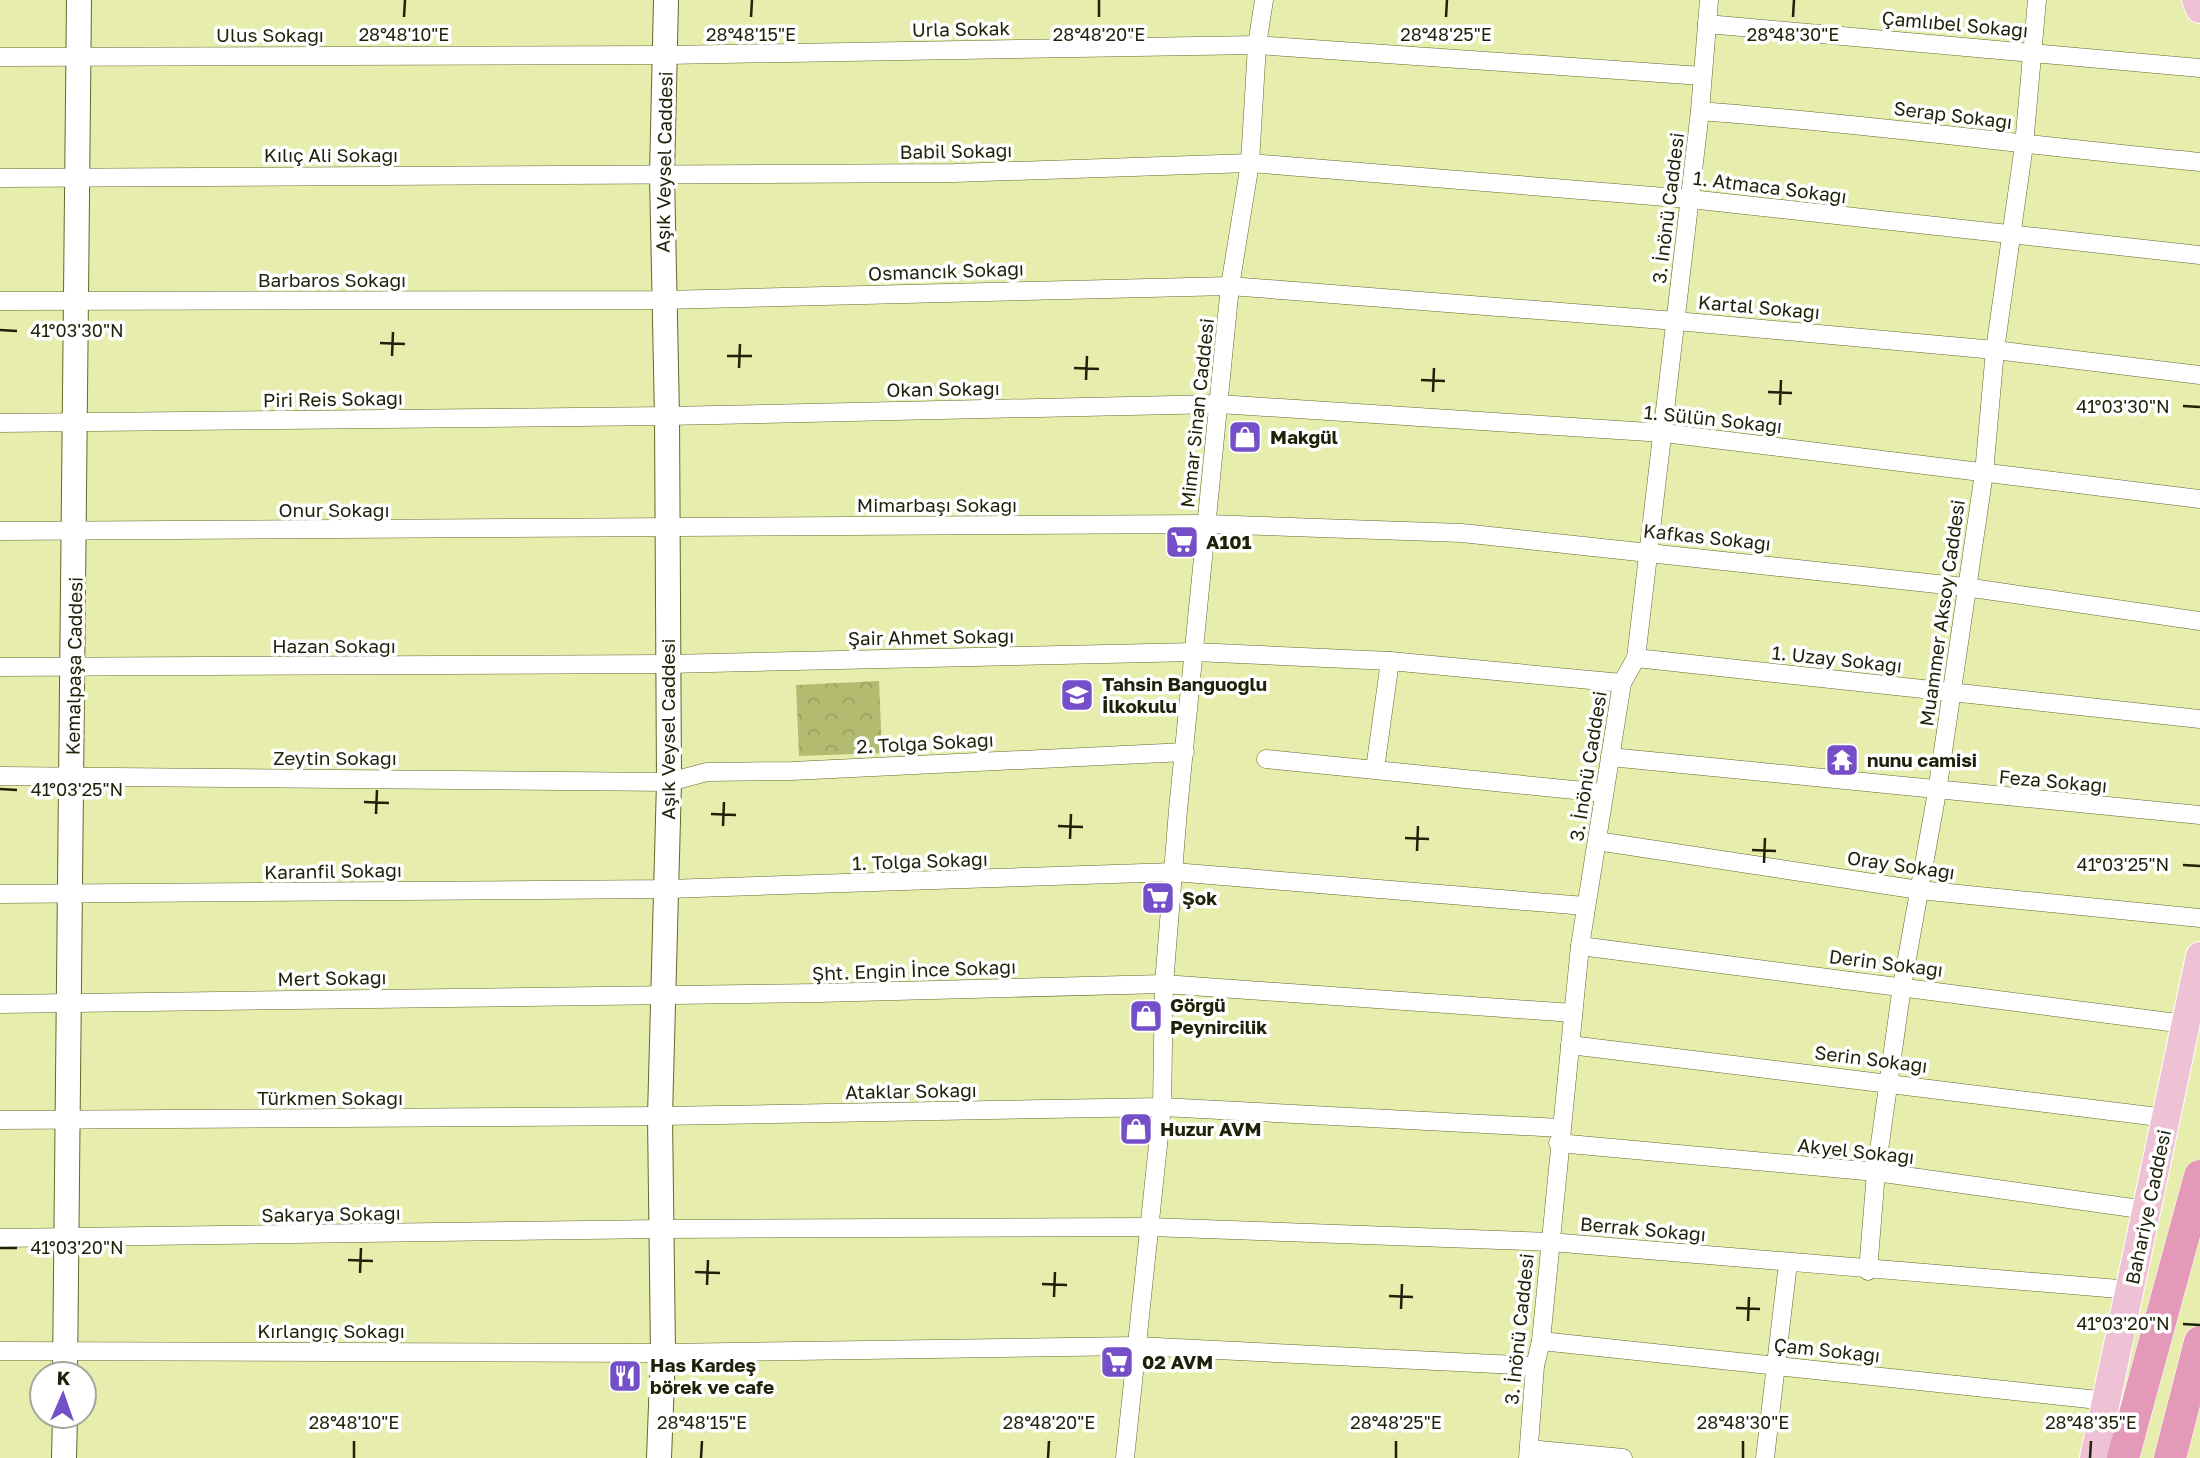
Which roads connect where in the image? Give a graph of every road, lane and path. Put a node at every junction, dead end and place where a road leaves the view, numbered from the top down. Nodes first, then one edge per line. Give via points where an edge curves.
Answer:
1 (79, 0) edge
2 (666, 0) edge
3 (1264, 0) edge
4 (1709, 0) edge
5 (2037, 0) edge
6 (2196, 0) edge
7 (2200, 9) edge
8 (1707, 24) junction
9 (1257, 45) junction
10 (2030, 52) junction
11 (666, 55) junction
12 (79, 56) junction
13 (0, 57) edge
14 (2200, 68) edge
15 (1702, 76) junction
16 (1700, 111) junction
17 (2024, 145) junction
18 (2200, 162) edge
19 (1250, 163) junction
20 (662, 175) junction
21 (80, 177) junction
22 (0, 178) edge
23 (1690, 199) junction
24 (2011, 236) junction
25 (2200, 255) edge
26 (1230, 286) junction
27 (663, 300) junction
28 (0, 301) edge
29 (76, 301) junction
30 (1676, 321) junction
31 (1996, 350) junction
32 (2200, 375) edge
33 (1219, 404) junction
34 (667, 416) junction
35 (0, 423) edge
36 (76, 423) junction
37 (1664, 433) junction
38 (1984, 472) junction
39 (2200, 499) edge
40 (1207, 524) junction
41 (668, 528) junction
42 (0, 531) edge
43 (76, 533) junction
44 (1650, 552) junction
45 (1965, 587) junction
46 (2200, 621) edge
47 (1194, 652) junction
48 (1636, 658) junction
49 (1390, 661) junction
50 (668, 664) junction
51 (0, 667) edge
52 (73, 669) junction
53 (1622, 682) junction
54 (1953, 692) junction
55 (2200, 719) edge
56 (1185, 752) junction
57 (1610, 757) junction
58 (1266, 759) dead end
59 (1375, 769) junction
60 (0, 776) edge
61 (72, 777) junction
62 (669, 782) junction
63 (1937, 792) junction
64 (1604, 793) junction
65 (2200, 815) edge
66 (1597, 841) junction
67 (1174, 872) junction
68 (667, 889) junction
69 (1919, 890) junction
70 (0, 894) edge
71 (71, 895) junction
72 (1585, 906) junction
73 (2200, 918) edge
74 (1580, 946) junction
75 (2200, 956) edge
76 (1164, 984) junction
77 (1902, 986) junction
78 (664, 994) junction
79 (0, 1004) edge
80 (69, 1004) junction
81 (1573, 1013) junction
82 (2185, 1024) junction
83 (1570, 1045) junction
84 (1888, 1082) junction
85 (1162, 1107) junction
86 (660, 1116) junction
87 (2167, 1118) junction
88 (0, 1120) edge
89 (68, 1121) junction
90 (1559, 1136) junction
91 (1876, 1172) junction
92 (2200, 1176) edge
93 (2147, 1210) junction
94 (1150, 1227) junction
95 (662, 1229) junction
96 (0, 1238) edge
97 (67, 1239) junction
98 (1550, 1242) junction
99 (1788, 1263) junction
100 (1868, 1270) junction
101 (2131, 1290) junction
102 (1541, 1341) junction
103 (2200, 1342) edge
104 (1136, 1346) junction
105 (0, 1351) edge
106 (663, 1353) junction
107 (49, 1360) edge
108 (65, 1360) edge
109 (98, 1362) edge
110 (1535, 1366) junction
111 (1773, 1366) junction
112 (2108, 1401) junction
113 (65, 1430) edge
114 (1529, 1454) edge
115 (64, 1458) edge
116 (659, 1458) edge
117 (1125, 1458) edge
118 (1623, 1458) edge
119 (1765, 1458) edge
120 (2094, 1458) edge
121 (2123, 1458) edge
122 (2169, 1458) edge

1 - 12 main road, Kemalpaşa Caddesi
2 - 11 main road, Aşık Veysel Caddesi
3 - 9 street, Mimar Sinan Caddesi
4 - 8 street, 3. İnönü Caddesi
5 - 10 street, Muammer Aksoy Caddesi
6 - 7 main road
8 - 10 street, Çamlıbel Sokağı
8 - 15 street, 3. İnönü Caddesi
9 - 11 street, Urla Sokak
9 - 15 street
9 - 19 street, Mimar Sinan Caddesi
10 - 14 street, Çamlıbel Sokağı
10 - 17 street, Muammer Aksoy Caddesi
11 - 12 street, Ulus Sokağı
11 - 20 main road, Aşık Veysel Caddesi
12 - 13 street, Ulus Sokağı
12 - 21 main road, Kemalpaşa Caddesi
15 - 16 street, 3. İnönü Caddesi
16 - 17 street, Serap Sokağı via 1850,123
16 - 23 street, 3. İnönü Caddesi
17 - 18 street, Serap Sokağı
17 - 24 street, Muammer Aksoy Caddesi
19 - 20 street, Babil Sokağı via 954,173
19 - 23 street, 1. Atmaca Sokağı
19 - 26 street, Mimar Sinan Caddesi
20 - 21 street, Kılıç Ali Sokağı
20 - 27 main road, Aşık Veysel Caddesi
21 - 22 street, Kılıç Ali Sokağı
21 - 29 main road, Kemalpaşa Caddesi
23 - 24 street, 1. Atmaca Sokağı
23 - 30 street, 3. İnönü Caddesi
24 - 25 street, 1. Atmaca Sokağı
24 - 31 street, Muammer Aksoy Caddesi
26 - 27 street, Osmancık Sokağı
26 - 30 street, Kartal Sokağı
26 - 33 street, Mimar Sinan Caddesi
27 - 29 street, Barbaros Sokağı
27 - 34 main road, Aşık Veysel Caddesi
28 - 29 street, Barbaros Sokağı
29 - 36 main road, Kemalpaşa Caddesi
30 - 31 street, Kartal Sokağı
30 - 37 street, 3. İnönü Caddesi
31 - 32 street, Kartal Sokağı
31 - 38 street, Muammer Aksoy Caddesi
33 - 34 street, Okan Sokağı
33 - 37 street, 1. Sülün Sokağı
33 - 40 street, Mimar Sinan Caddesi
34 - 36 street, Piri Reis Sokağı
34 - 41 main road, Aşık Veysel Caddesi
35 - 36 street, Piri Reis Sokağı
36 - 43 main road, Kemalpaşa Caddesi
37 - 38 street, 1. Sülün Sokağı
37 - 44 street, 3. İnönü Caddesi
38 - 39 street, 1. Sülün Sokağı
38 - 45 street, Muammer Aksoy Caddesi
40 - 41 street, Mimarbaşı Sokağı
40 - 44 street, Kafkas Sokağı via 1462,533
40 - 47 street, Mimar Sinan Caddesi
41 - 43 street, Onur Sokağı
41 - 50 main road, Aşık Veysel Caddesi
42 - 43 street, Onur Sokağı
43 - 52 main road, Kemalpaşa Caddesi
44 - 45 street, Kafkas Sokağı
44 - 48 street, 3. İnönü Caddesi
45 - 46 street, Kafkas Sokağı
45 - 54 street, Muammer Aksoy Caddesi
47 - 49 street, Şair Ahmet Sokağı
47 - 50 street, Şair Ahmet Sokağı
47 - 56 street, Mimar Sinan Caddesi
48 - 53 street, 3. İnönü Caddesi
48 - 54 street, 1. Uzay Sokağı
49 - 53 street, Şair Ahmet Sokağı
49 - 59 street
50 - 52 street, Hazan Sokağı
50 - 62 main road, Aşık Veysel Caddesi
51 - 52 street, Hazan Sokağı
52 - 61 main road, Kemalpaşa Caddesi
53 - 57 street, 3. İnönü Caddesi
54 - 55 street, 1. Uzay Sokağı
54 - 63 street, Muammer Aksoy Caddesi
56 - 62 street, 2. Tolga Sokağı via 707,772
56 - 67 street, Mimar Sinan Caddesi
57 - 63 street, Feza Sokağı
57 - 64 street, 3. İnönü Caddesi
58 - 59 street
59 - 64 street
60 - 61 street, Zeytin Sokağı
61 - 62 street, Zeytin Sokağı
61 - 71 main road, Kemalpaşa Caddesi
62 - 68 main road, Aşık Veysel Caddesi
63 - 65 street, Feza Sokağı
63 - 69 street, Muammer Aksoy Caddesi
64 - 66 street, 3. İnönü Caddesi
66 - 69 street, Oray Sokağı
66 - 72 street, 3. İnönü Caddesi
67 - 68 street, 1. Tolga Sokağı
67 - 72 street
67 - 76 street, Mimar Sinan Caddesi
68 - 71 street, Karanfil Sokağı
68 - 78 main road, Aşık Veysel Caddesi
69 - 73 street, Oray Sokağı
69 - 77 street, Muammer Aksoy Caddesi
70 - 71 street, Karanfil Sokağı
71 - 80 main road, Kemalpaşa Caddesi
72 - 74 street, 3. İnönü Caddesi
74 - 77 street, Derin Sokağı
74 - 81 street, 3. İnönü Caddesi
75 - 82 main road, Bahariye Caddesi
76 - 78 street, Şht. Engin İnce Sokağı
76 - 81 street
76 - 85 street, Mimar Sinan Caddesi
77 - 82 street, Derin Sokağı
77 - 84 street, Muammer Aksoy Caddesi
78 - 80 street, Mert Sokağı
78 - 86 main road, Aşık Veysel Caddesi
79 - 80 street, Mert Sokağı
80 - 89 main road, Kemalpaşa Caddesi
81 - 83 street, 3. İnönü Caddesi
82 - 87 main road, Bahariye Caddesi
83 - 84 street, Serin Sokağı
83 - 90 street, 3. İnönü Caddesi
84 - 87 street, Serin Sokağı
84 - 91 street, Muammer Aksoy Caddesi
85 - 86 street, Ataklar Sokağı
85 - 90 street, Akyel Sokağı
85 - 94 street, Mimar Sinan Caddesi
86 - 89 street, Türkmen Sokağı
86 - 95 main road, Aşık Veysel Caddesi
87 - 93 main road, Bahariye Caddesi
88 - 89 street, Türkmen Sokağı
89 - 97 main road, Kemalpaşa Caddesi
90 - 91 street, Akyel Sokağı
90 - 98 street, 3. İnönü Caddesi
91 - 93 street, Akyel Sokağı
91 - 100 street, Muammer Aksoy Caddesi
92 - 121 highway
93 - 101 main road, Bahariye Caddesi
94 - 95 street, Sakarya Sokağı
94 - 98 street, Berrak Sokağı
94 - 104 street, Mimar Sinan Caddesi
95 - 97 street, Sakarya Sokağı
95 - 106 main road, Aşık Veysel Caddesi
96 - 97 street, Sakarya Sokağı
97 - 108 main road, Kemalpaşa Caddesi
98 - 99 street, Berrak Sokağı
98 - 102 street, 3. İnönü Caddesi
99 - 100 street, Berrak Sokağı
99 - 111 street
100 - 101 street, Berrak Sokağı
101 - 112 main road, Bahariye Caddesi
102 - 110 street, 3. İnönü Caddesi
102 - 111 street, Çam Sokağı
103 - 122 highway
104 - 106 street, Kırlangıç Sokağı
104 - 110 street
104 - 117 street, Mimar Sinan Caddesi
105 - 107 street, Kırlangıç Sokağı
106 - 109 street, Kırlangıç Sokağı
106 - 116 main road, Aşık Veysel Caddesi
110 - 114 street, 3. İnönü Caddesi
111 - 112 street, Çam Sokağı
111 - 119 street
112 - 120 main road, Bahariye Caddesi
113 - 115 main road
114 - 118 street

